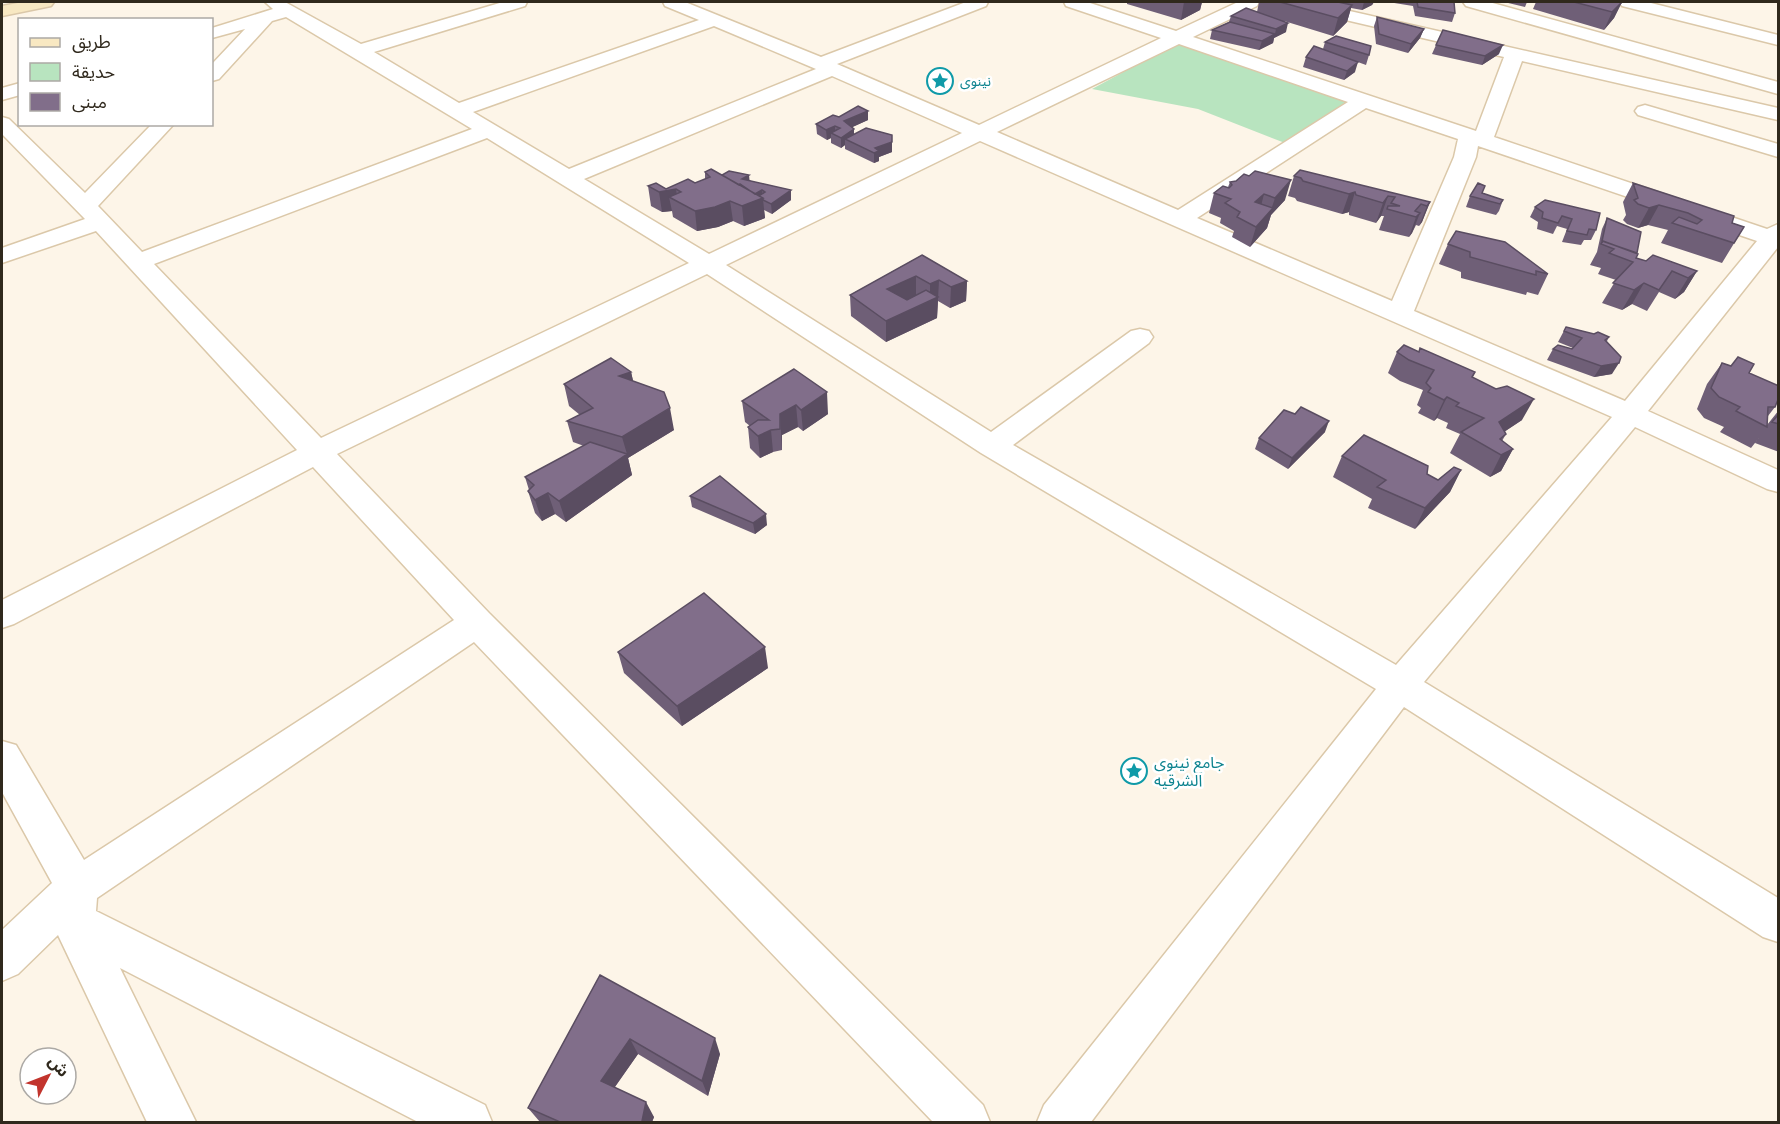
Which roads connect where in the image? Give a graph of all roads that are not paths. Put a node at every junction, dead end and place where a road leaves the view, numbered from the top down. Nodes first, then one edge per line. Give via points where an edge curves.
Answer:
1 (45, 2) edge
2 (519, 2) edge
3 (671, 2) edge
4 (980, 2) edge
5 (1072, 2) edge
6 (1251, 2) edge
7 (1290, 2) edge
8 (1472, 2) edge
9 (1628, 2) edge
10 (276, 10) edge
11 (2, 11) edge
12 (715, 20) junction
13 (213, 33) edge
14 (1177, 37) junction
15 (1779, 40) edge
16 (359, 51) junction
17 (1515, 52) junction
18 (826, 66) junction
19 (213, 74) edge
20 (1779, 88) edge
21 (18, 90) edge
22 (2, 94) edge
23 (1364, 100) junction
24 (457, 111) junction
25 (1646, 111) dead end
26 (1779, 114) edge
27 (2, 123) edge
28 (162, 126) edge
29 (488, 130) junction
30 (977, 133) junction
31 (1476, 138) junction
32 (1779, 151) edge
33 (567, 178) junction
34 (93, 214) junction
35 (1178, 220) junction
36 (1777, 236) edge
37 (6, 258) edge
38 (138, 262) junction
39 (707, 263) junction
40 (1399, 315) junction
41 (1140, 337) dead end
42 (1630, 414) junction
43 (992, 446) junction
44 (317, 452) junction
45 (1779, 482) edge
46 (2, 615) edge
47 (477, 622) junction
48 (1400, 685) junction
49 (2, 757) edge
50 (75, 905) junction
51 (1779, 922) edge
52 (2, 959) edge
53 (172, 1122) edge
54 (468, 1122) edge
55 (966, 1122) edge
56 (1061, 1122) edge

1 - 11 main road
2 - 16 street
3 - 12 street
4 - 18 street
5 - 14 street
6 - 14 street
7 - 17 street
8 - 20 street
9 - 15 street
10 - 13 street
10 - 16 street
10 - 19 street
12 - 18 street
12 - 24 street
14 - 23 street
14 - 30 street
16 - 24 street
17 - 26 street
17 - 31 street
18 - 30 street
18 - 33 street
21 - 22 street
23 - 31 street
23 - 35 street
24 - 29 street
25 - 32 street
27 - 34 street via 20,154
28 - 34 street
29 - 33 street
29 - 38 street
30 - 35 street
30 - 39 street
31 - 36 street
31 - 40 street
33 - 39 street
34 - 37 street
34 - 38 street
35 - 40 street
36 - 42 street
38 - 44 street
39 - 43 street
39 - 44 street
40 - 42 street
41 - 43 street
42 - 45 street
42 - 48 street
43 - 48 street
44 - 46 street
44 - 47 street
47 - 50 street
47 - 55 street
48 - 51 street
48 - 56 street
49 - 50 street
50 - 52 street
50 - 53 street
50 - 54 street

